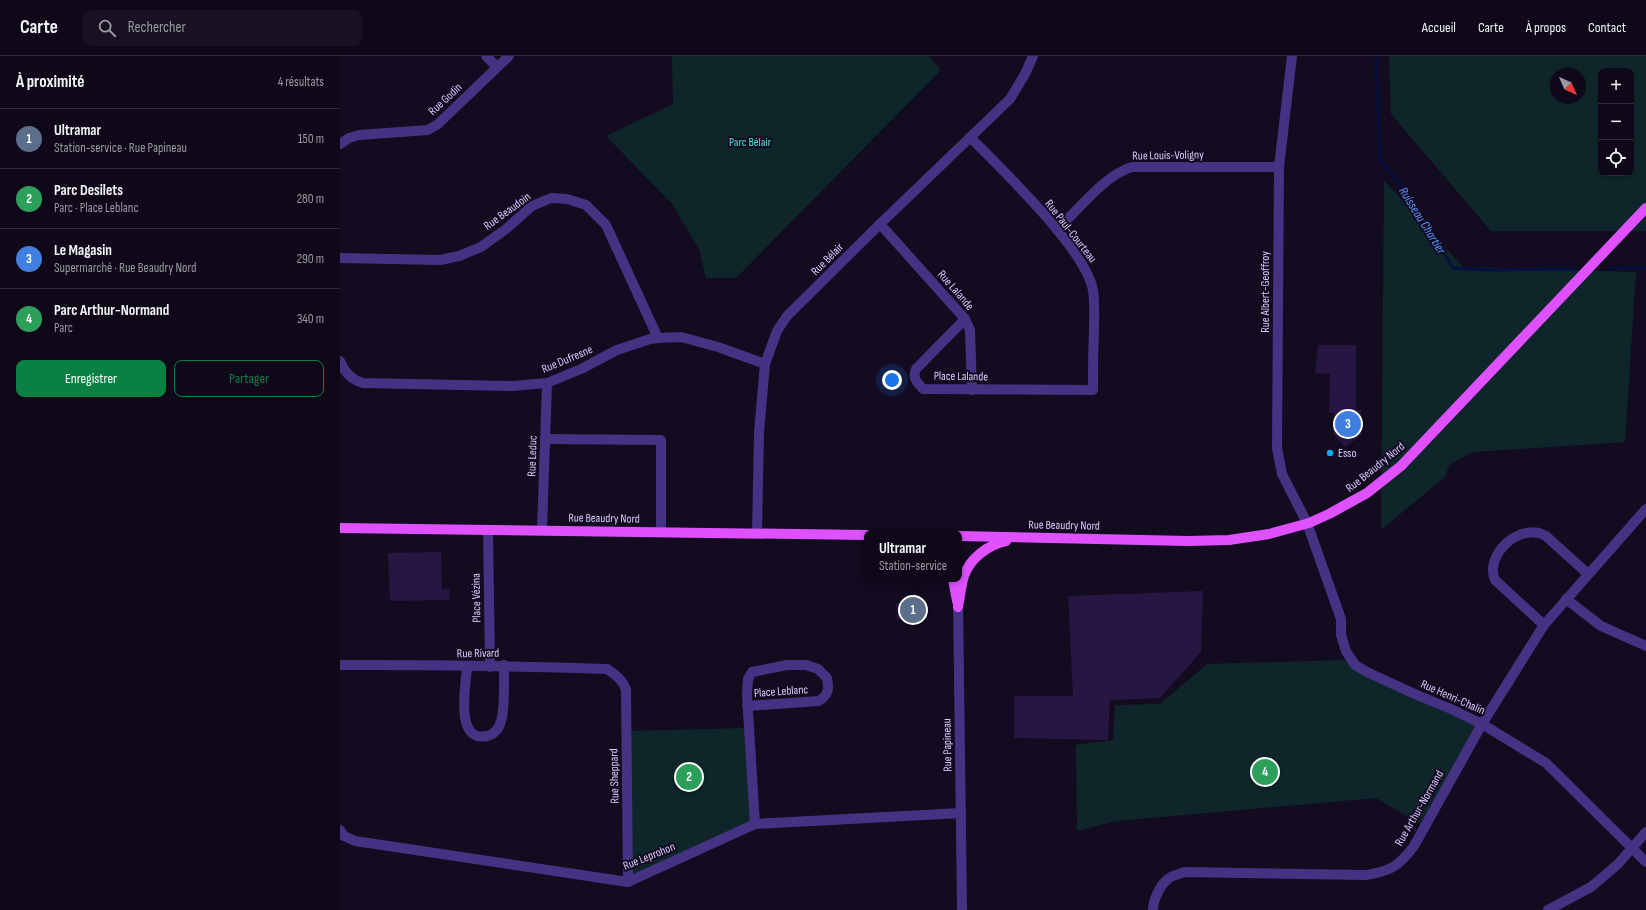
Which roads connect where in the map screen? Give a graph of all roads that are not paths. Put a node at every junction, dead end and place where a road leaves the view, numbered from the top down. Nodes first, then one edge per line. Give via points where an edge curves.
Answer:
1 (486, 56) edge
2 (509, 56) edge
3 (1033, 56) edge
4 (1292, 56) edge
5 (496, 67) junction
6 (970, 137) junction
7 (340, 144) edge
8 (1279, 167) junction
9 (1646, 208) edge
10 (880, 224) junction
11 (1057, 230) junction
12 (340, 258) edge
13 (965, 319) junction
14 (658, 338) junction
15 (340, 361) edge
16 (764, 364) junction
17 (547, 383) junction
18 (972, 390) junction
19 (1093, 390) joint
20 (545, 439) junction
21 (1646, 509) edge
22 (1307, 523) junction
23 (340, 528) edge
24 (488, 530) junction
25 (542, 530) junction
26 (661, 532) junction
27 (757, 534) junction
28 (864, 535) edge
29 (962, 536) edge
30 (1036, 538) junction
31 (1588, 574) junction
32 (954, 582) edge
33 (958, 582) edge
34 (1566, 599) junction
35 (958, 607) junction
36 (1544, 625) junction
37 (1646, 646) edge
38 (340, 665) edge
39 (504, 666) junction
40 (467, 667) junction
41 (490, 667) junction
42 (615, 674) joint
43 (747, 706) junction
44 (1482, 724) junction
45 (961, 813) junction
46 (755, 824) junction
47 (1646, 832) edge
48 (342, 833) edge
49 (1632, 848) junction
50 (1646, 862) edge
51 (628, 882) junction
52 (962, 910) edge
53 (1153, 910) edge
54 (1548, 910) edge

1 - 5 street
2 - 5 street, Rue Godin
3 - 6 street, Rue Bélair via 1010,99
4 - 8 street, Rue Albert-Geoffroy
5 - 7 street, Rue Godin via 438,124 428,130 359,135
6 - 10 street, Rue Bélair
6 - 11 street, Rue Paul-Courteau
8 - 11 street, Rue Louis-Voligny via 1132,167 1116,173
8 - 22 street, Rue Albert-Geoffroy via 1277,448 1282,474
9 - 22 main road, Rue Beaudry Nord via 1401,466 1348,504
10 - 13 street, Rue Lalande
10 - 16 street, Rue Bélair via 787,316 777,330
11 - 19 street, Rue Paul-Courteau via 1088,274 1093,290
12 - 14 street, Rue Beaudoin via 440,260 458,256 480,247 532,206 551,198 567,199 586,205 606,225
13 - 18 street, Rue Lalande via 970,330
13 - 18 street, Place Lalande via 914,373 915,381 924,389
14 - 16 street, Rue Dufresne via 681,337
14 - 17 street, Rue Dufresne via 618,350
15 - 17 street, Rue Dufresne via 343,370 356,381 363,383 512,386
16 - 27 street, Rue Bélair via 759,432
17 - 20 street, Rue Leduc
18 - 19 street, Place Lalande
20 - 25 street, Rue Leduc
20 - 26 street via 661,440
21 - 31 street, Rue Arthur-Normand
22 - 30 main road, Rue Beaudry Nord via 1269,534 1229,540
22 - 44 street, Rue Henri-Chalin via 1341,619 1346,651 1355,664 1369,673
23 - 24 main road, Rue Beaudry Nord
24 - 25 main road, Rue Beaudry Nord
24 - 41 street, Place Vézina
25 - 26 main road, Rue Beaudry Nord
26 - 27 main road, Rue Beaudry Nord
27 - 28 main road, Rue Beaudry Nord
29 - 30 main road, Rue Beaudry Nord
30 - 35 main road via 1015,539 988,547 974,560 964,575
31 - 34 street, Rue Arthur-Normand
31 - 36 street via 1539,532 1518,535 1502,549 1493,564 1492,574 1495,580
32 - 35 main road
33 - 35 street, Rue Papineau
34 - 36 street, Rue Arthur-Normand
34 - 37 street via 1601,626
35 - 45 street, Rue Papineau
36 - 44 street, Rue Arthur-Normand
38 - 40 street, Rue Rivard
39 - 40 street via 502,720 494,734 485,736 471,732 466,726 464,715
39 - 41 street, Rue Rivard
39 - 42 street, Rue Rivard via 607,668
40 - 41 street, Rue Rivard
42 - 51 street, Rue Sheppard via 623,682 626,690
43 - 43 street, Place Leblanc via 819,701 829,690 827,678 818,670 806,665 787,665 752,672 748,679
43 - 46 street, Place Leblanc
44 - 49 street, Rue Henri-Chalin via 1546,763
44 - 53 street, Rue Arthur-Normand via 1414,846 1395,866 1366,875 1185,872 1168,878 1159,891
45 - 46 street, Rue Leprohon
45 - 52 street, Rue Papineau
46 - 51 street, Rue Leprohon
47 - 49 street
48 - 51 street, Rue Leprohon via 354,841
49 - 50 street, Rue Henri-Chalin
49 - 54 street via 1591,887

